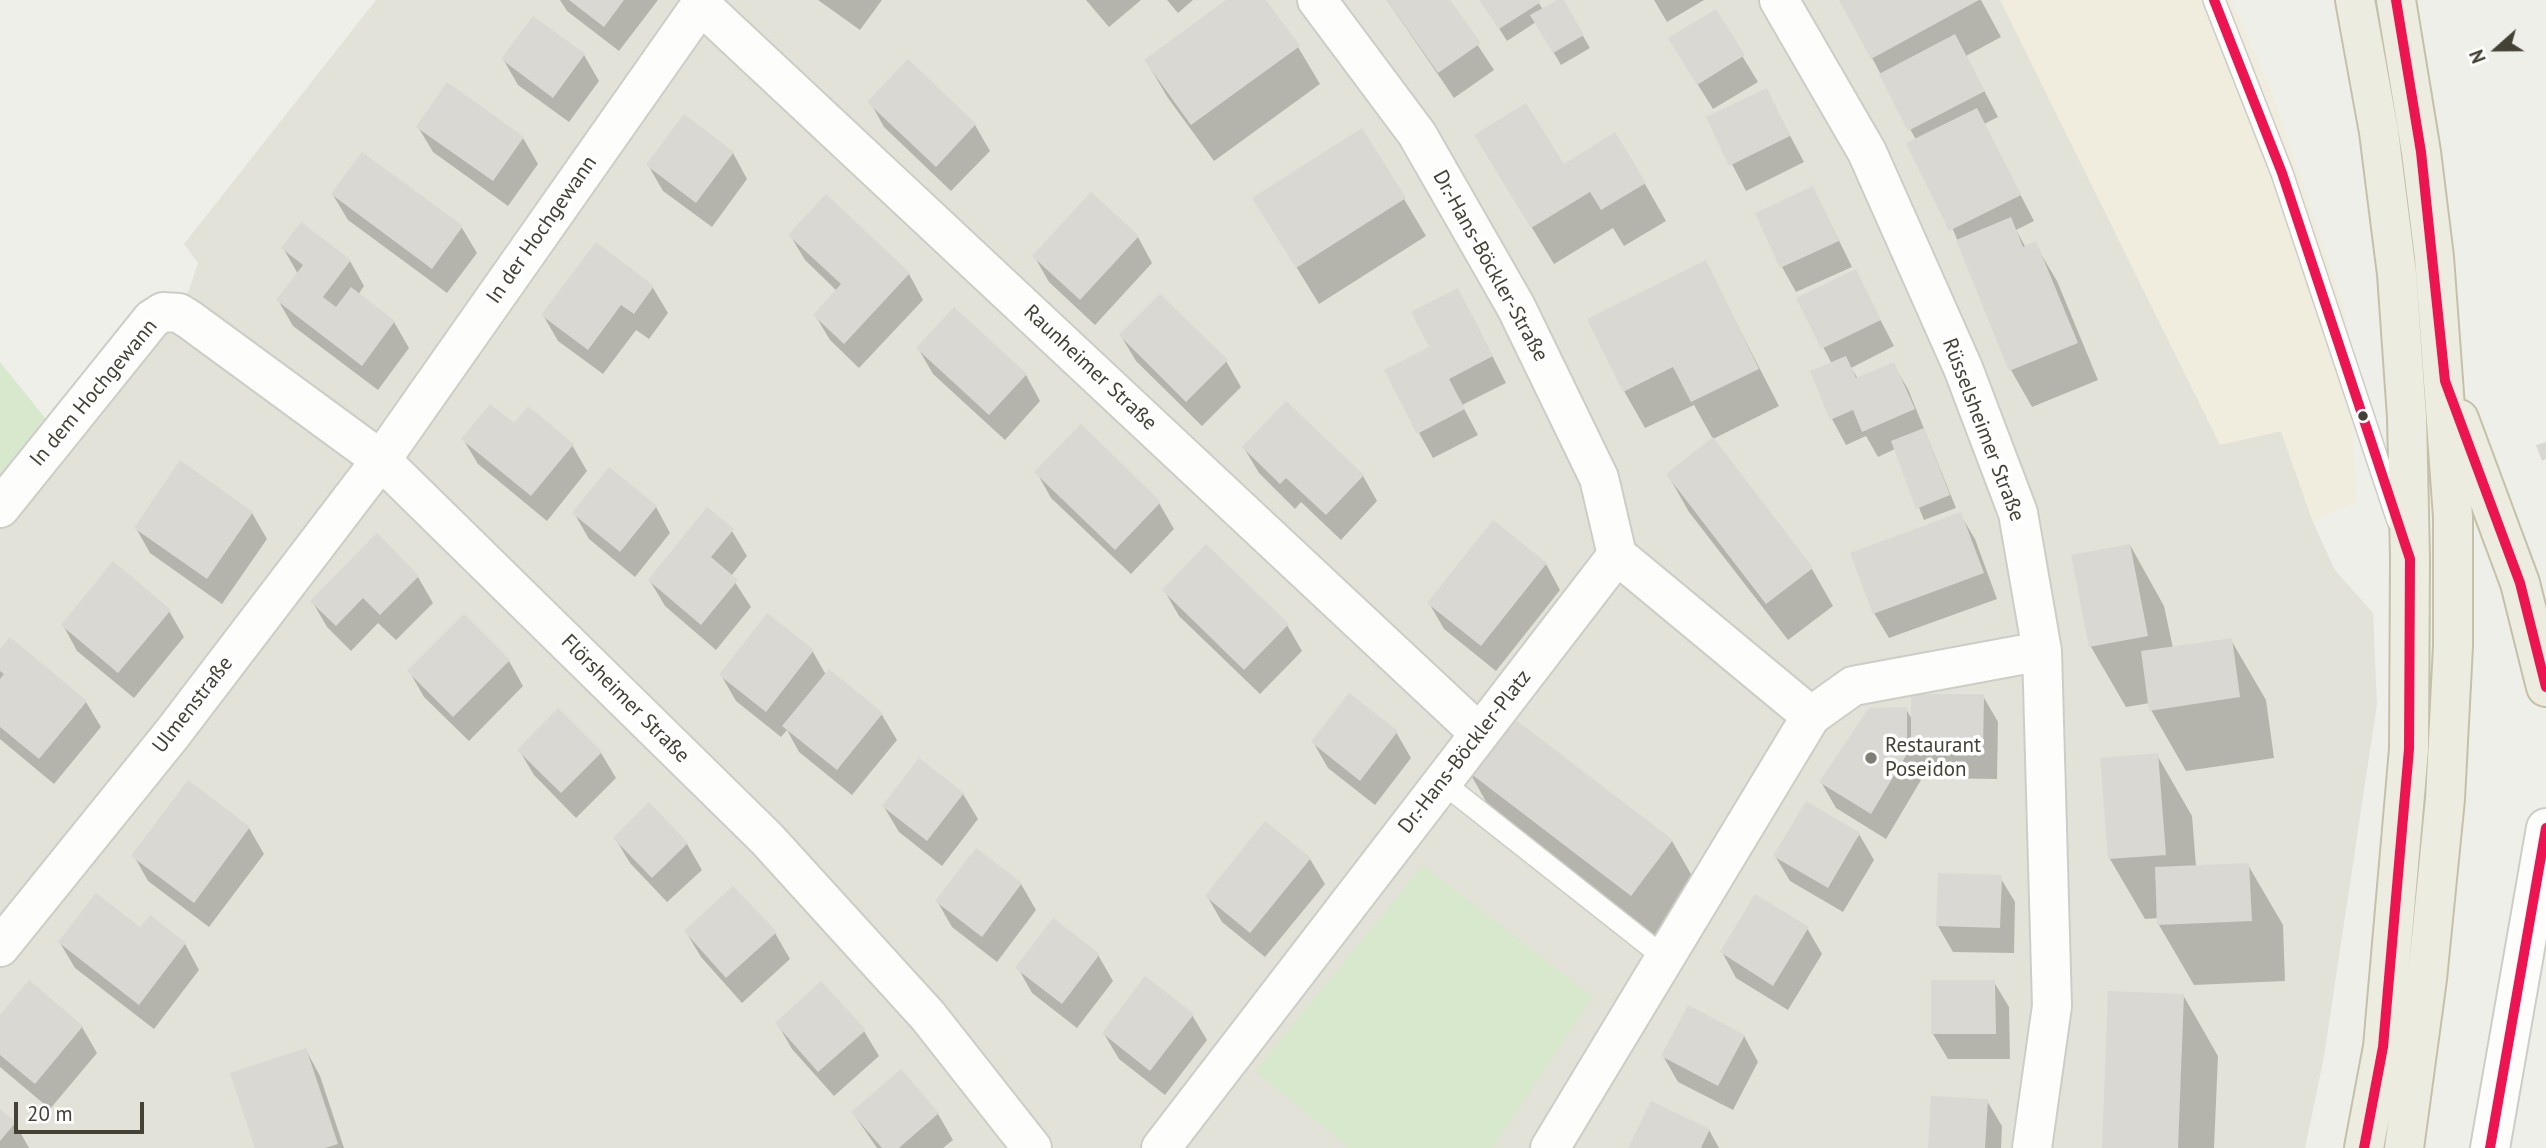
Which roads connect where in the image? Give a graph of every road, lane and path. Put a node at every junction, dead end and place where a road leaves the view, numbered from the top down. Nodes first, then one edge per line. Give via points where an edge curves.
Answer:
1 (1317, 0) edge
2 (1779, 0) edge
3 (2214, 0) edge
4 (2355, 0) edge
5 (2396, 0) edge
6 (702, 2) edge
7 (163, 312) joint
8 (2445, 381) junction
9 (382, 460) junction
10 (0, 508) edge
11 (1617, 555) junction
12 (2410, 559) junction
13 (2042, 652) junction
14 (2546, 687) edge
15 (1811, 716) junction
16 (1479, 733) junction
17 (1442, 782) junction
18 (2546, 828) edge
19 (0, 947) edge
20 (1665, 958) junction
21 (2411, 1107) junction
22 (1032, 1148) edge
23 (1161, 1148) edge
24 (1550, 1148) edge
25 (2032, 1148) edge
26 (2364, 1148) edge
27 (2404, 1148) edge
28 (2412, 1148) edge
29 (2490, 1148) edge

1 - 11 street, Dr.-Hans-Böckler-Straße via 1417,134 1516,307 1599,478
2 - 13 street, Rüsselsheimer Straße via 1867,152 1963,368 2018,513
3 - 12 lane via 2282,173
4 - 12 highway via 2397,274
5 - 8 highway via 2421,152
6 - 9 street, In der Hochgewann
6 - 16 street, Raunheimer Straße
7 - 9 street, Flörsheimer Straße via 180,313
7 - 10 street, In dem Hochgewann via 125,351
8 - 14 highway via 2520,583
8 - 21 highway via 2453,517 2453,646 2445,799
9 - 19 street, Ulmenstraße via 172,734
9 - 22 street, Flörsheimer Straße via 767,839 928,1016
11 - 15 street
11 - 16 street, Dr.-Hans-Böckler-Platz
12 - 26 highway via 2409,749 2383,1047
13 - 15 street via 1853,686
13 - 25 street, Rüsselsheimer Straße via 2052,1006
15 - 20 street
16 - 17 street, Dr.-Hans-Böckler-Platz
17 - 20 lane
17 - 23 street, Dr.-Hans-Böckler-Platz
18 - 29 street
20 - 24 street
21 - 27 highway
21 - 28 highway

